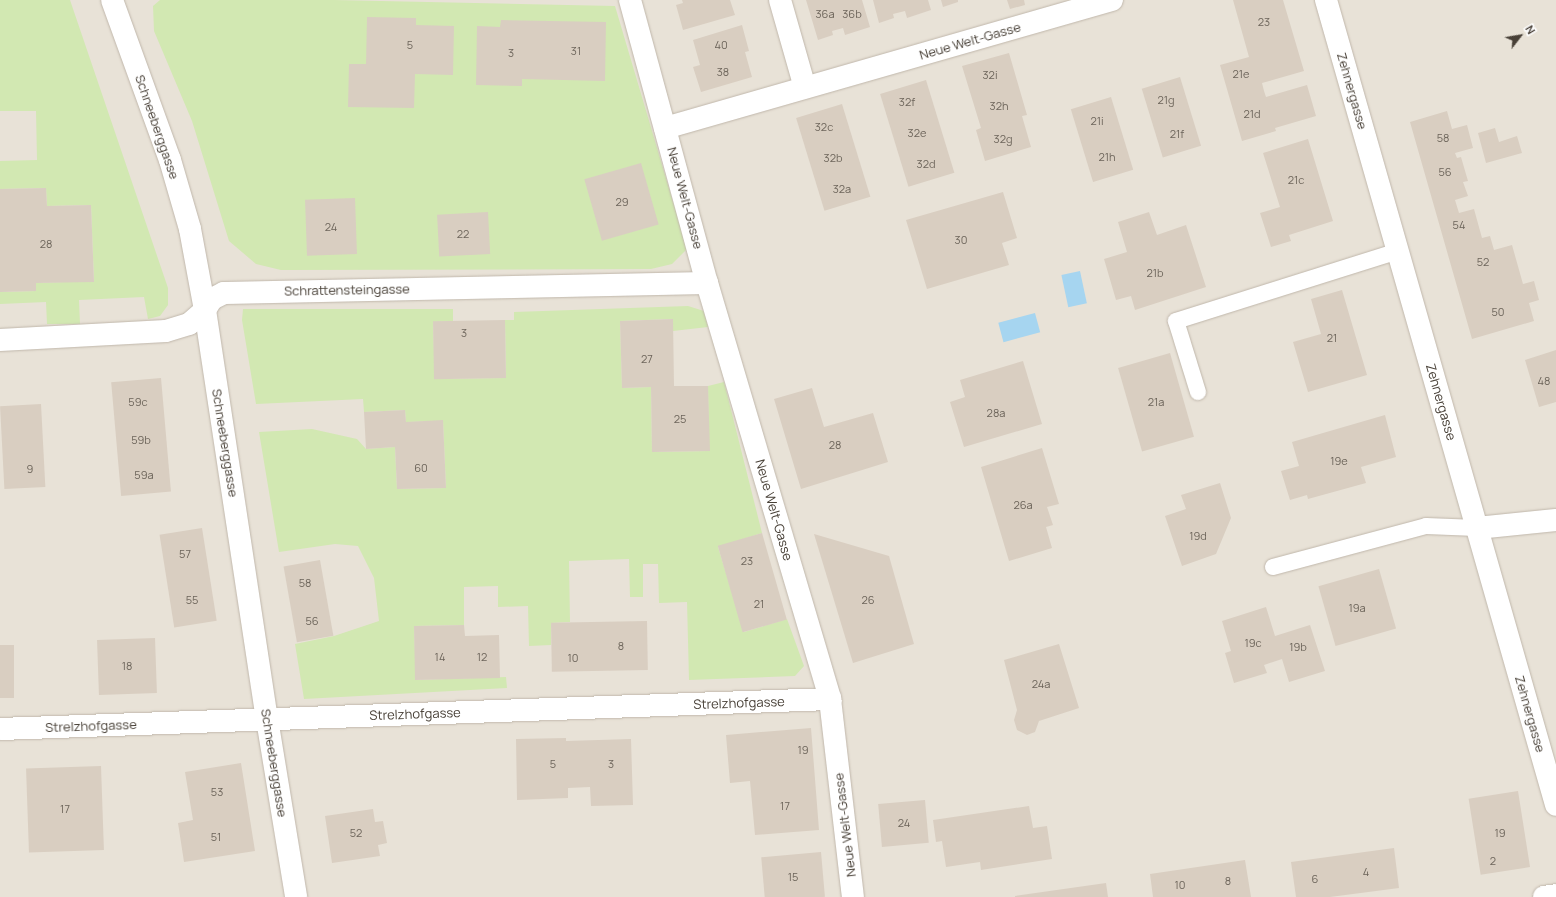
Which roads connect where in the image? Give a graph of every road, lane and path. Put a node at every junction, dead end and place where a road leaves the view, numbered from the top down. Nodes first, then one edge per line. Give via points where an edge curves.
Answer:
1 (112, 0) edge
2 (630, 0) edge
3 (780, 0) edge
4 (1112, 0) edge
5 (1326, 0) edge
6 (805, 88) junction
7 (666, 128) junction
8 (1398, 251) junction
9 (707, 283) junction
10 (205, 310) junction
11 (0, 340) edge
12 (1198, 392) dead end
13 (1556, 520) edge
14 (1477, 528) junction
15 (1273, 567) dead end
16 (830, 699) junction
17 (267, 719) junction
18 (0, 729) edge
19 (1556, 805) edge
20 (1556, 895) edge
21 (296, 897) edge
22 (853, 897) edge
23 (1544, 897) edge

1 - 10 street, Schneeberggasse via 170,160 190,229
2 - 7 street, Neue Welt-Gasse
3 - 6 street
4 - 6 street, Neue Welt-Gasse
5 - 8 street, Zehnergasse
6 - 7 street, Neue Welt-Gasse
7 - 9 street, Neue Welt-Gasse
8 - 12 lane via 1176,321
8 - 14 street, Zehnergasse
9 - 10 street, Schrattensteingasse via 224,293 212,299
9 - 16 street, Neue Welt-Gasse
10 - 11 street, Schrattensteingasse via 189,324 166,331
10 - 17 street, Schneeberggasse
13 - 14 street
14 - 15 lane via 1426,526
14 - 19 street, Zehnergasse
16 - 17 street, Strelzhofgasse
16 - 22 street, Neue Welt-Gasse
17 - 18 street, Strelzhofgasse
17 - 21 street, Schneeberggasse
20 - 23 street

